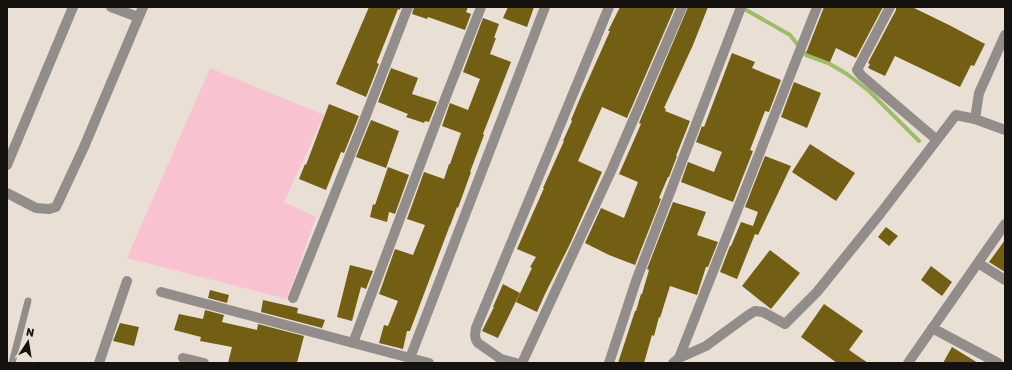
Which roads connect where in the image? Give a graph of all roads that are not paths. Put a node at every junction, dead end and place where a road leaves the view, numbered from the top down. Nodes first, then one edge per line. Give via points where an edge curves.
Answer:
1 (73, 7) edge
2 (111, 7) edge
3 (143, 7) edge
4 (408, 7) edge
5 (481, 7) edge
6 (545, 7) edge
7 (609, 7) edge
8 (682, 7) edge
9 (741, 7) edge
10 (817, 7) edge
11 (890, 7) edge
12 (138, 17) junction
13 (1005, 35) edge
14 (975, 119) junction
15 (1005, 130) edge
16 (937, 140) junction
17 (7, 165) edge
18 (7, 193) edge
19 (1005, 224) edge
20 (978, 263) junction
21 (127, 280) dead end
22 (1005, 280) edge
23 (161, 292) dead end
24 (293, 298) dead end
25 (28, 301) dead end
26 (932, 328) junction
27 (352, 343) junction
28 (183, 358) dead end
29 (410, 358) junction
30 (500, 361) edge
31 (676, 361) edge
32 (12, 363) edge
33 (99, 363) edge
34 (204, 363) edge
35 (429, 363) edge
36 (516, 363) edge
37 (522, 363) edge
38 (609, 363) edge
39 (908, 363) edge
40 (998, 363) edge

1 - 17 street
2 - 12 street
3 - 12 street
4 - 24 street
5 - 27 street
6 - 29 street
7 - 30 street via 474,334 475,340
8 - 37 street via 612,169
9 - 38 street via 636,281
10 - 31 street
11 - 16 street via 857,70
12 - 18 street via 56,207 36,208
13 - 14 street via 980,93
14 - 15 street
14 - 16 street via 956,115
16 - 31 street via 817,292 785,324 763,312 755,311 706,346
19 - 20 street
20 - 22 street
20 - 26 street
21 - 33 street
23 - 27 street
25 - 32 lane
26 - 39 street
26 - 40 street
27 - 29 street
28 - 34 street
29 - 35 street
30 - 36 street

